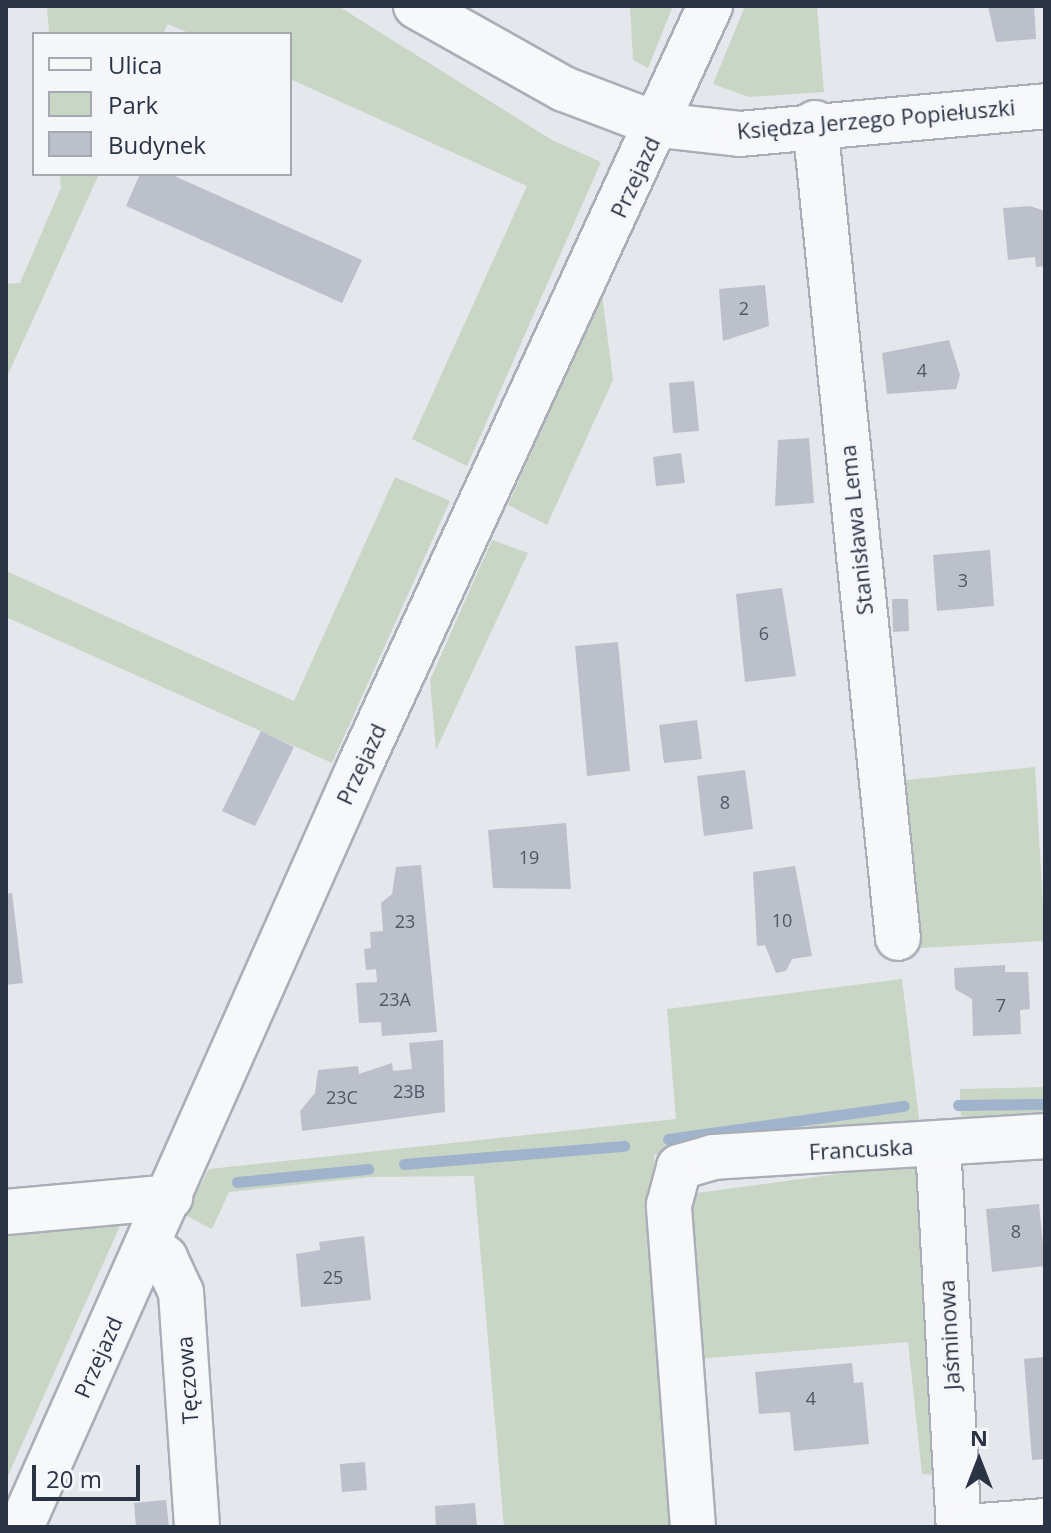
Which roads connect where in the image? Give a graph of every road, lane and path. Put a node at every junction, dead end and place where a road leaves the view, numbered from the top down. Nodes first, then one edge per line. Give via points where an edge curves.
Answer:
1 (416, 6) edge
2 (710, 6) edge
3 (1045, 106) edge
4 (815, 123) junction
5 (659, 125) junction
6 (898, 938) dead end
7 (1045, 1136) edge
8 (938, 1144) junction
9 (170, 1197) junction
10 (6, 1212) edge
11 (149, 1245) junction
12 (1045, 1521) edge
13 (21, 1527) edge
14 (197, 1527) edge
15 (693, 1527) edge
16 (959, 1527) edge
17 (967, 1527) edge

1 - 5 street, Księdza Jerzego Popiełuszki via 564,89
2 - 5 street, Przejazd
3 - 4 street, Księdza Jerzego Popiełuszki
4 - 5 street, Księdza Jerzego Popiełuszki via 740,134
4 - 6 street, Stanisława Lema
5 - 9 street, Przejazd via 361,763
7 - 8 street, Francuska
8 - 15 street, Francuska via 713,1157 679,1167 669,1205
8 - 16 street, Jaśminowa
9 - 10 street
9 - 11 street, Przejazd
11 - 13 street, Przejazd
11 - 14 street, Tęczowa via 165,1258 181,1292
12 - 17 street

